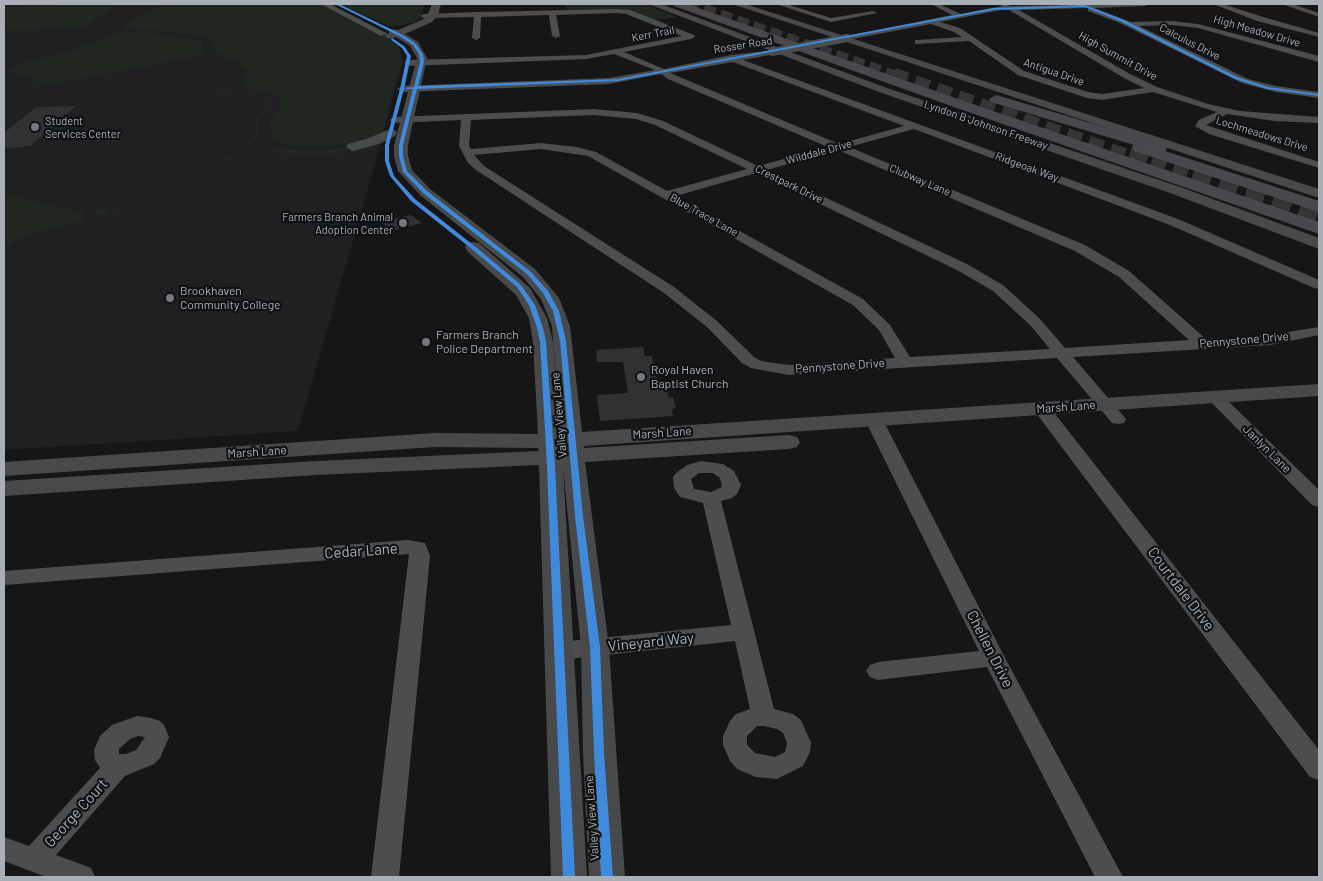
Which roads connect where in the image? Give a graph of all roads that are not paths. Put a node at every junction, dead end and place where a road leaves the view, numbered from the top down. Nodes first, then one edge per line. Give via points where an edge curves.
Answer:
1 (325, 4) edge
2 (337, 4) edge
3 (428, 4) edge
4 (436, 4) edge
5 (653, 4) edge
6 (665, 4) edge
7 (678, 4) edge
8 (780, 4) edge
9 (934, 4) edge
10 (1145, 4) edge
11 (1217, 4) edge
12 (1286, 4) edge
13 (729, 5) edge
14 (1084, 5) edge
15 (1007, 6) edge
16 (867, 8) dead end
17 (552, 12) junction
18 (478, 14) junction
19 (1319, 15) edge
20 (848, 16) junction
21 (960, 16) junction
22 (426, 18) junction
23 (650, 21) junction
24 (930, 21) junction
25 (636, 23) dead end
26 (1129, 24) junction
27 (738, 30) dead end
28 (884, 30) junction
29 (389, 33) junction
30 (1319, 35) edge
31 (556, 36) dead end
32 (476, 38) dead end
33 (971, 39) junction
34 (755, 41) junction
35 (918, 42) dead end
36 (416, 47) junction
37 (616, 52) junction
38 (731, 58) junction
39 (1319, 60) edge
40 (422, 62) junction
41 (408, 63) junction
42 (1303, 63) dead end
43 (663, 72) junction
44 (416, 88) junction
45 (402, 89) junction
46 (1154, 89) junction
47 (1291, 92) junction
48 (1319, 95) edge
49 (995, 99) junction
50 (1226, 111) junction
51 (466, 116) junction
52 (1319, 120) edge
53 (397, 124) junction
54 (914, 126) junction
55 (840, 146) junction
56 (353, 147) dead end
57 (1098, 152) junction
58 (467, 153) junction
59 (1319, 165) edge
60 (758, 169) junction
61 (666, 194) junction
62 (1319, 194) edge
63 (1319, 200) edge
64 (1319, 207) edge
65 (471, 228) junction
66 (1319, 228) edge
67 (454, 232) junction
68 (1319, 244) edge
69 (1319, 285) edge
70 (542, 288) junction
71 (524, 292) junction
72 (1319, 331) edge
73 (563, 341) junction
74 (543, 342) junction
75 (1202, 344) junction
76 (1060, 353) junction
77 (905, 362) junction
78 (1315, 398) edge
79 (1223, 404) junction
80 (1111, 412) junction
81 (1048, 416) junction
82 (878, 428) junction
83 (562, 448) junction
84 (4, 469) edge
85 (4, 488) edge
86 (711, 498) dead end
87 (1319, 501) edge
88 (4, 578) edge
89 (744, 632) junction
90 (595, 647) junction
91 (559, 650) junction
92 (994, 658) junction
93 (878, 671) dead end
94 (764, 716) dead end
95 (119, 765) dead end
96 (1319, 769) edge
97 (4, 850) edge
98 (34, 860) junction
99 (81, 877) edge
100 (385, 877) edge
101 (569, 877) edge
102 (607, 877) edge
103 (1109, 877) edge

1 - 29 street
2 - 29 street
3 - 22 main road
4 - 22 main road
5 - 34 main road, Lyndon B Johnson Freeway
6 - 27 highway
7 - 57 highway, Lyndon B Johnson Freeway
8 - 20 street via 827,19
9 - 21 street
10 - 14 street, Rosser Road
11 - 30 street
12 - 19 street
13 - 49 highway via 803,34
13 - 62 main road
14 - 15 street, Rosser Road
14 - 26 street, Calculus Drive
15 - 21 street, Rosser Road
15 - 46 street, High Summit Drive
16 - 20 street via 873,13
17 - 18 street, Kerr Trail
17 - 23 street, Kerr Trail via 617,11
17 - 31 street
18 - 22 street, Kerr Trail
18 - 32 street
20 - 28 street
21 - 24 street, Rosser Road
22 - 29 main road
22 - 29 main road
22 - 36 main road via 415,35
23 - 25 street
23 - 37 street, Kerr Trail via 691,37
24 - 28 street, Rosser Road
24 - 33 street, Antigua Drive via 957,30
26 - 39 street, High Meadow Drive via 1198,26
26 - 47 street, Calculus Drive via 1236,78
28 - 38 street, Rosser Road, bridge
29 - 36 main road
29 - 41 main road via 408,52
33 - 35 street
33 - 46 street, Antigua Drive via 1022,73 1087,95 1102,97
34 - 57 highway via 937,103
34 - 68 main road, Lyndon B Johnson Freeway via 883,90 1184,193
36 - 40 main road
37 - 40 street, Kerr Trail via 580,57
37 - 43 street, Clubway Lane
38 - 43 street, Rosser Road
38 - 54 street, Ridgeoak Way
39 - 42 street
40 - 41 street, Kerr Trail
40 - 44 main road, Valley View Lane
41 - 45 main road, Valley View Lane
43 - 44 street, Rosser Road via 609,81
43 - 55 street, Clubway Lane
44 - 45 street, Rosser Road
44 - 53 main road, Valley View Lane
45 - 53 main road, Valley View Lane
46 - 50 street, High Summit Drive
47 - 48 street, Calculus Drive
47 - 52 street via 1299,107
49 - 63 highway
49 - 64 highway
50 - 52 street, High Summit Drive
50 - 59 street, Lochmeadows Drive via 1200,126
51 - 53 street, Crestpark Drive
51 - 58 street via 464,141
51 - 60 street, Crestpark Drive via 594,112 637,116
53 - 56 main road via 374,141
53 - 65 main road, Valley View Lane via 405,171 425,192
53 - 67 main road, Valley View Lane via 386,151 392,176 413,200
54 - 55 street, Wilddale Drive
54 - 69 street, Ridgeoak Way via 1182,226
55 - 60 street, Wilddale Drive
55 - 75 street, Clubway Lane via 1048,234 1108,263 1139,286
57 - 66 highway, Lyndon B Johnson Freeway
58 - 61 street, Blue Trace Lane via 542,146 577,150 592,154
58 - 77 street, Pennystone Drive via 480,168 669,290 757,365 789,370
60 - 61 street, Wilddale Drive
60 - 76 street, Crestpark Drive via 977,275 1015,302
61 - 77 street, Blue Trace Lane via 858,302 885,328
65 - 67 main road
65 - 70 main road, Valley View Lane via 529,273
67 - 71 main road, Valley View Lane
70 - 71 main road
70 - 73 main road, Valley View Lane via 556,311
71 - 74 main road, Valley View Lane via 538,318
72 - 75 street, Pennystone Drive via 1270,340
73 - 74 main road
73 - 83 main road, Valley View Lane
74 - 83 main road, Valley View Lane
75 - 76 street, Pennystone Drive
76 - 77 street, Pennystone Drive
76 - 80 street, Crestpark Drive
78 - 79 main road, Marsh Lane
79 - 80 main road, Marsh Lane
79 - 87 street, Janlyn Lane
80 - 81 main road, Marsh Lane
81 - 82 main road, Marsh Lane
81 - 96 street, Courtdale Drive
82 - 83 main road, Marsh Lane
82 - 92 street, Chellen Drive
83 - 84 main road, Marsh Lane via 435,440
83 - 85 main road, Marsh Lane
83 - 90 main road, Valley View Lane
83 - 91 main road, Valley View Lane
86 - 89 street
88 - 100 street, Cedar Lane via 418,548 420,556
89 - 90 street, Vineyard Way
89 - 94 street
90 - 91 street, Vineyard Way
90 - 102 main road, Valley View Lane
91 - 101 main road, Valley View Lane
92 - 93 street
92 - 103 street, Chellen Drive
95 - 98 street, George Court
97 - 98 street
98 - 99 street

